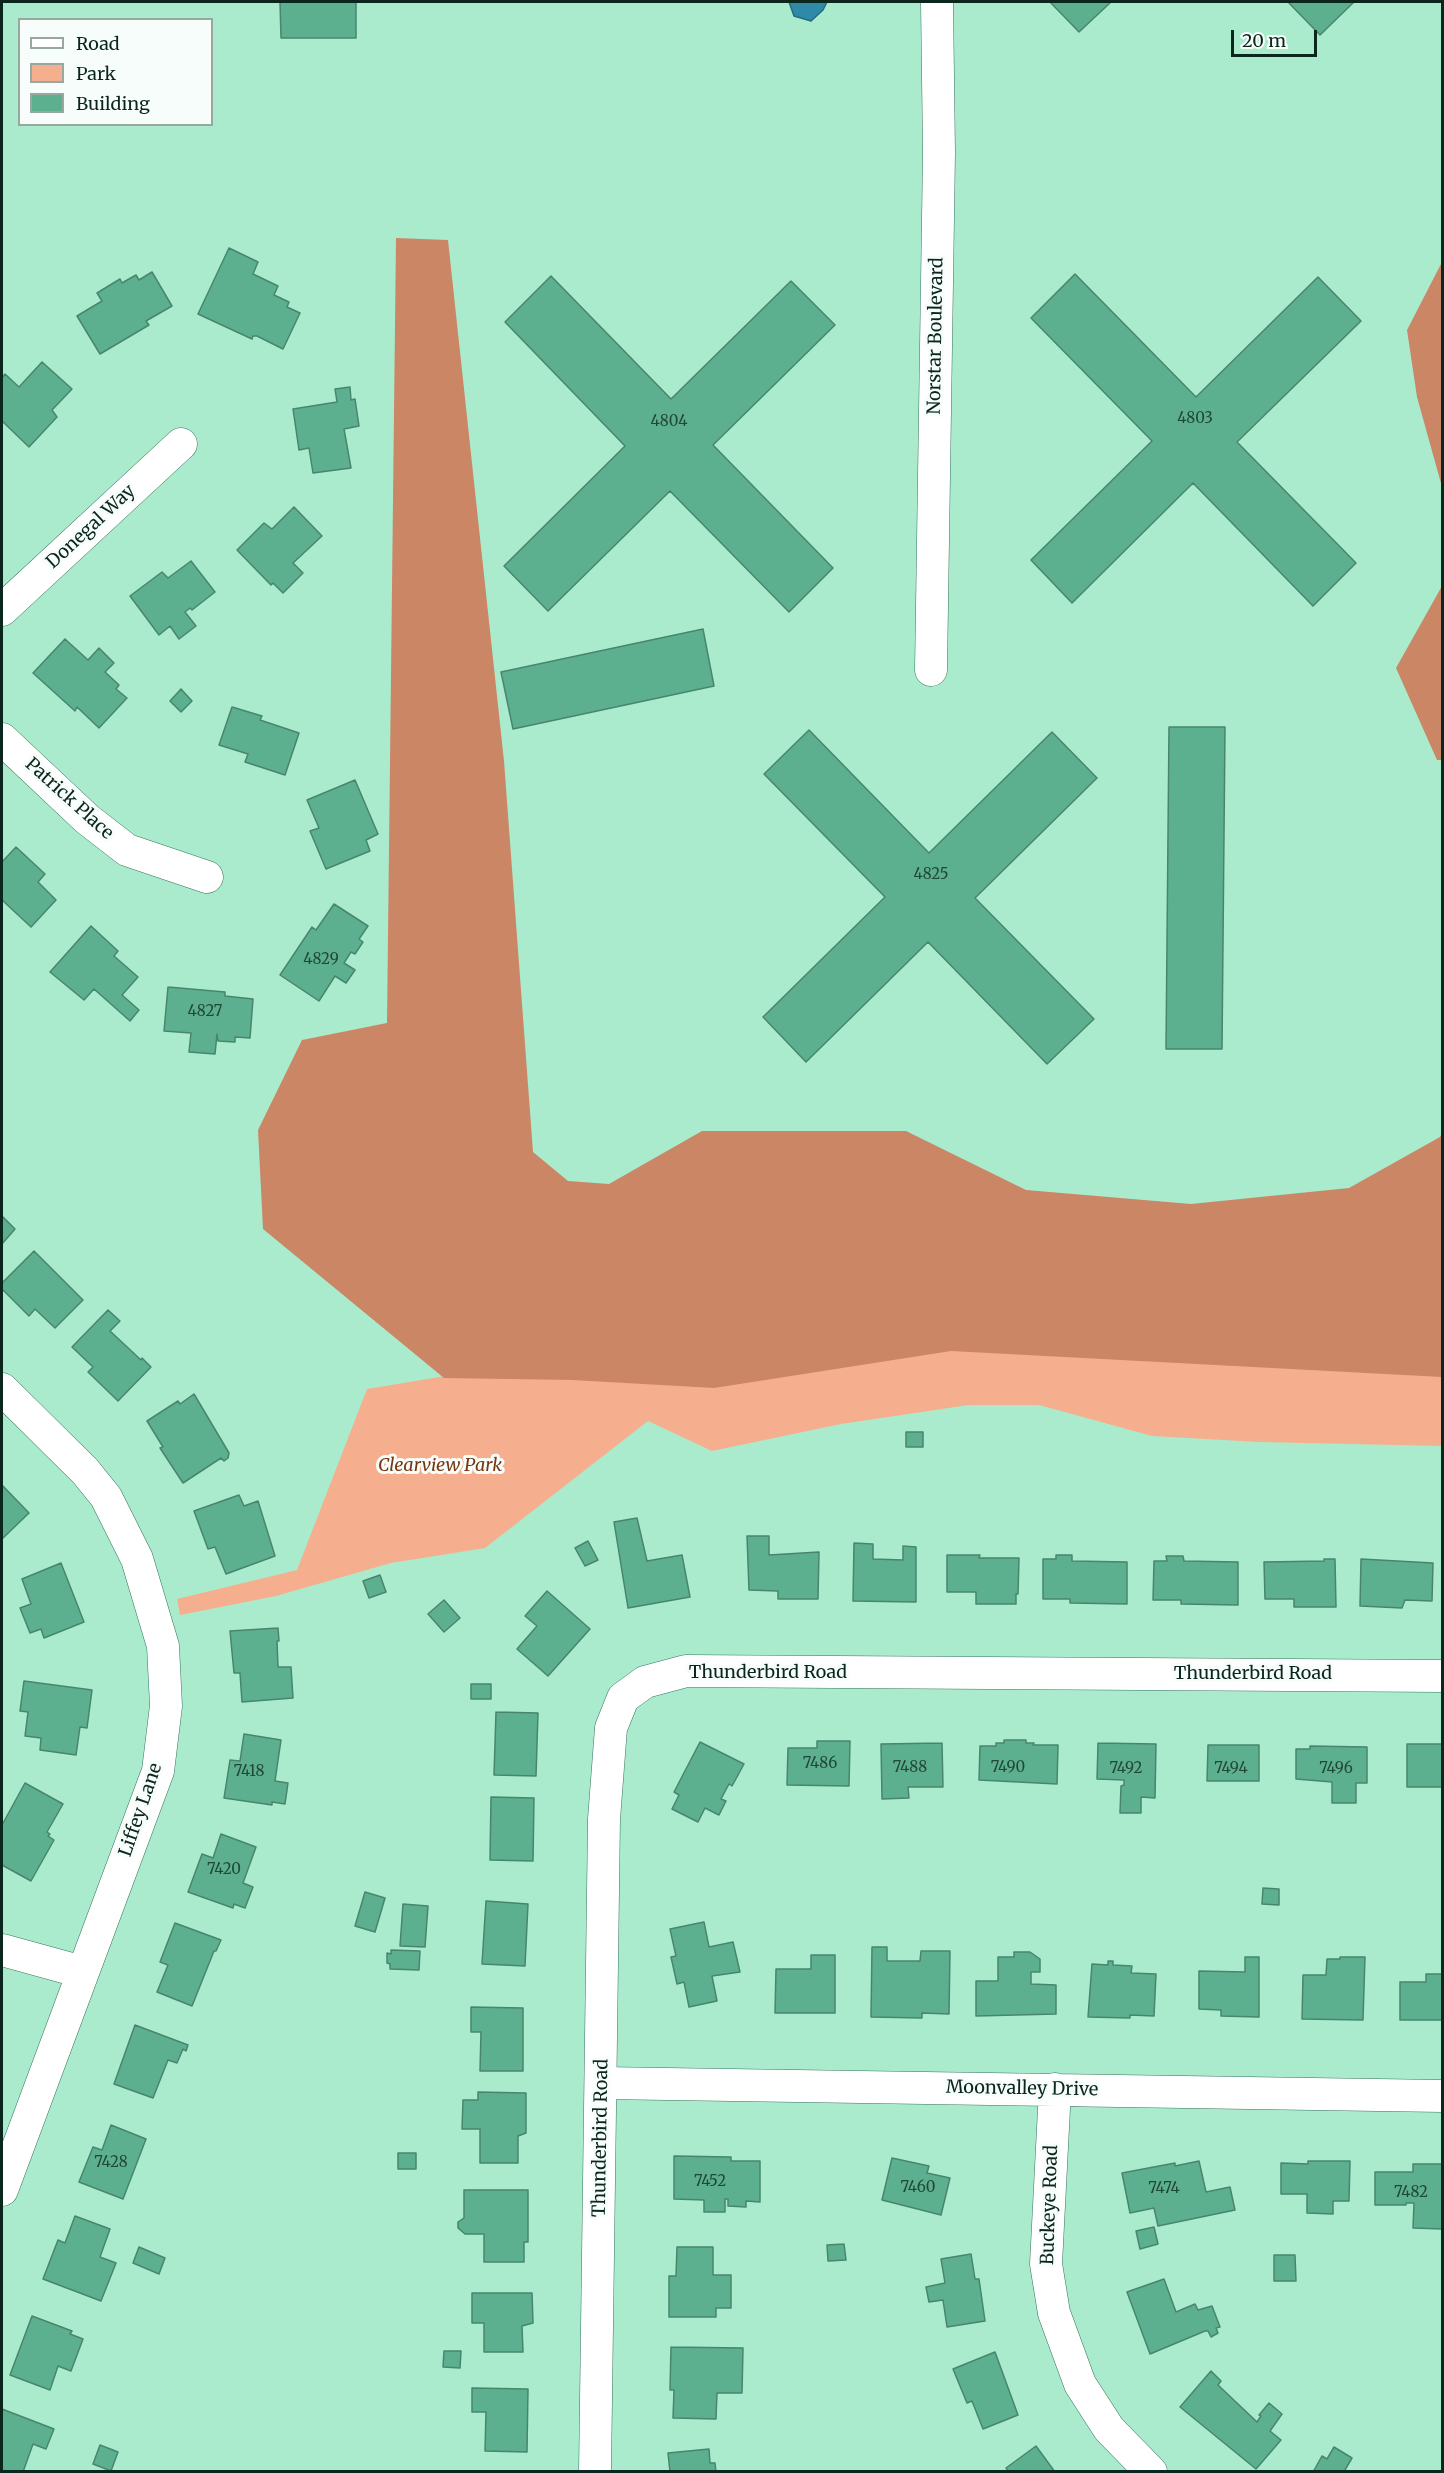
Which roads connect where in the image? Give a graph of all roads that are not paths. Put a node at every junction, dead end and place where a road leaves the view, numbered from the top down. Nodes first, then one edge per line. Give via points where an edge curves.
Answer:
1 (938, 2) edge
2 (181, 444) dead end
3 (2, 610) edge
4 (931, 670) dead end
5 (2, 739) edge
6 (207, 877) dead end
7 (2, 1389) edge
8 (1443, 1676) edge
9 (2, 1950) edge
10 (82, 1972) junction
11 (602, 2083) junction
12 (1055, 2089) junction
13 (1443, 2096) edge
14 (2, 2190) edge
15 (595, 2472) edge
16 (1151, 2472) edge

1 - 4 street, Norstar Boulevard
2 - 3 street, Donegal Way
5 - 6 street, Patrick Place via 87,819 127,850
7 - 10 street, Liffey Lane via 106,1497 136,1559 163,1646 166,1706 158,1771
8 - 11 street, Thunderbird Road via 686,1671 645,1682 623,1698 611,1728 604,1819
9 - 10 street
10 - 14 street, Liffey Lane
11 - 12 street, Moonvalley Drive
11 - 15 street, Thunderbird Road
12 - 13 street, Moonvalley Drive
12 - 16 street, Buckeye Road via 1046,2265 1054,2313 1080,2384 1109,2429

